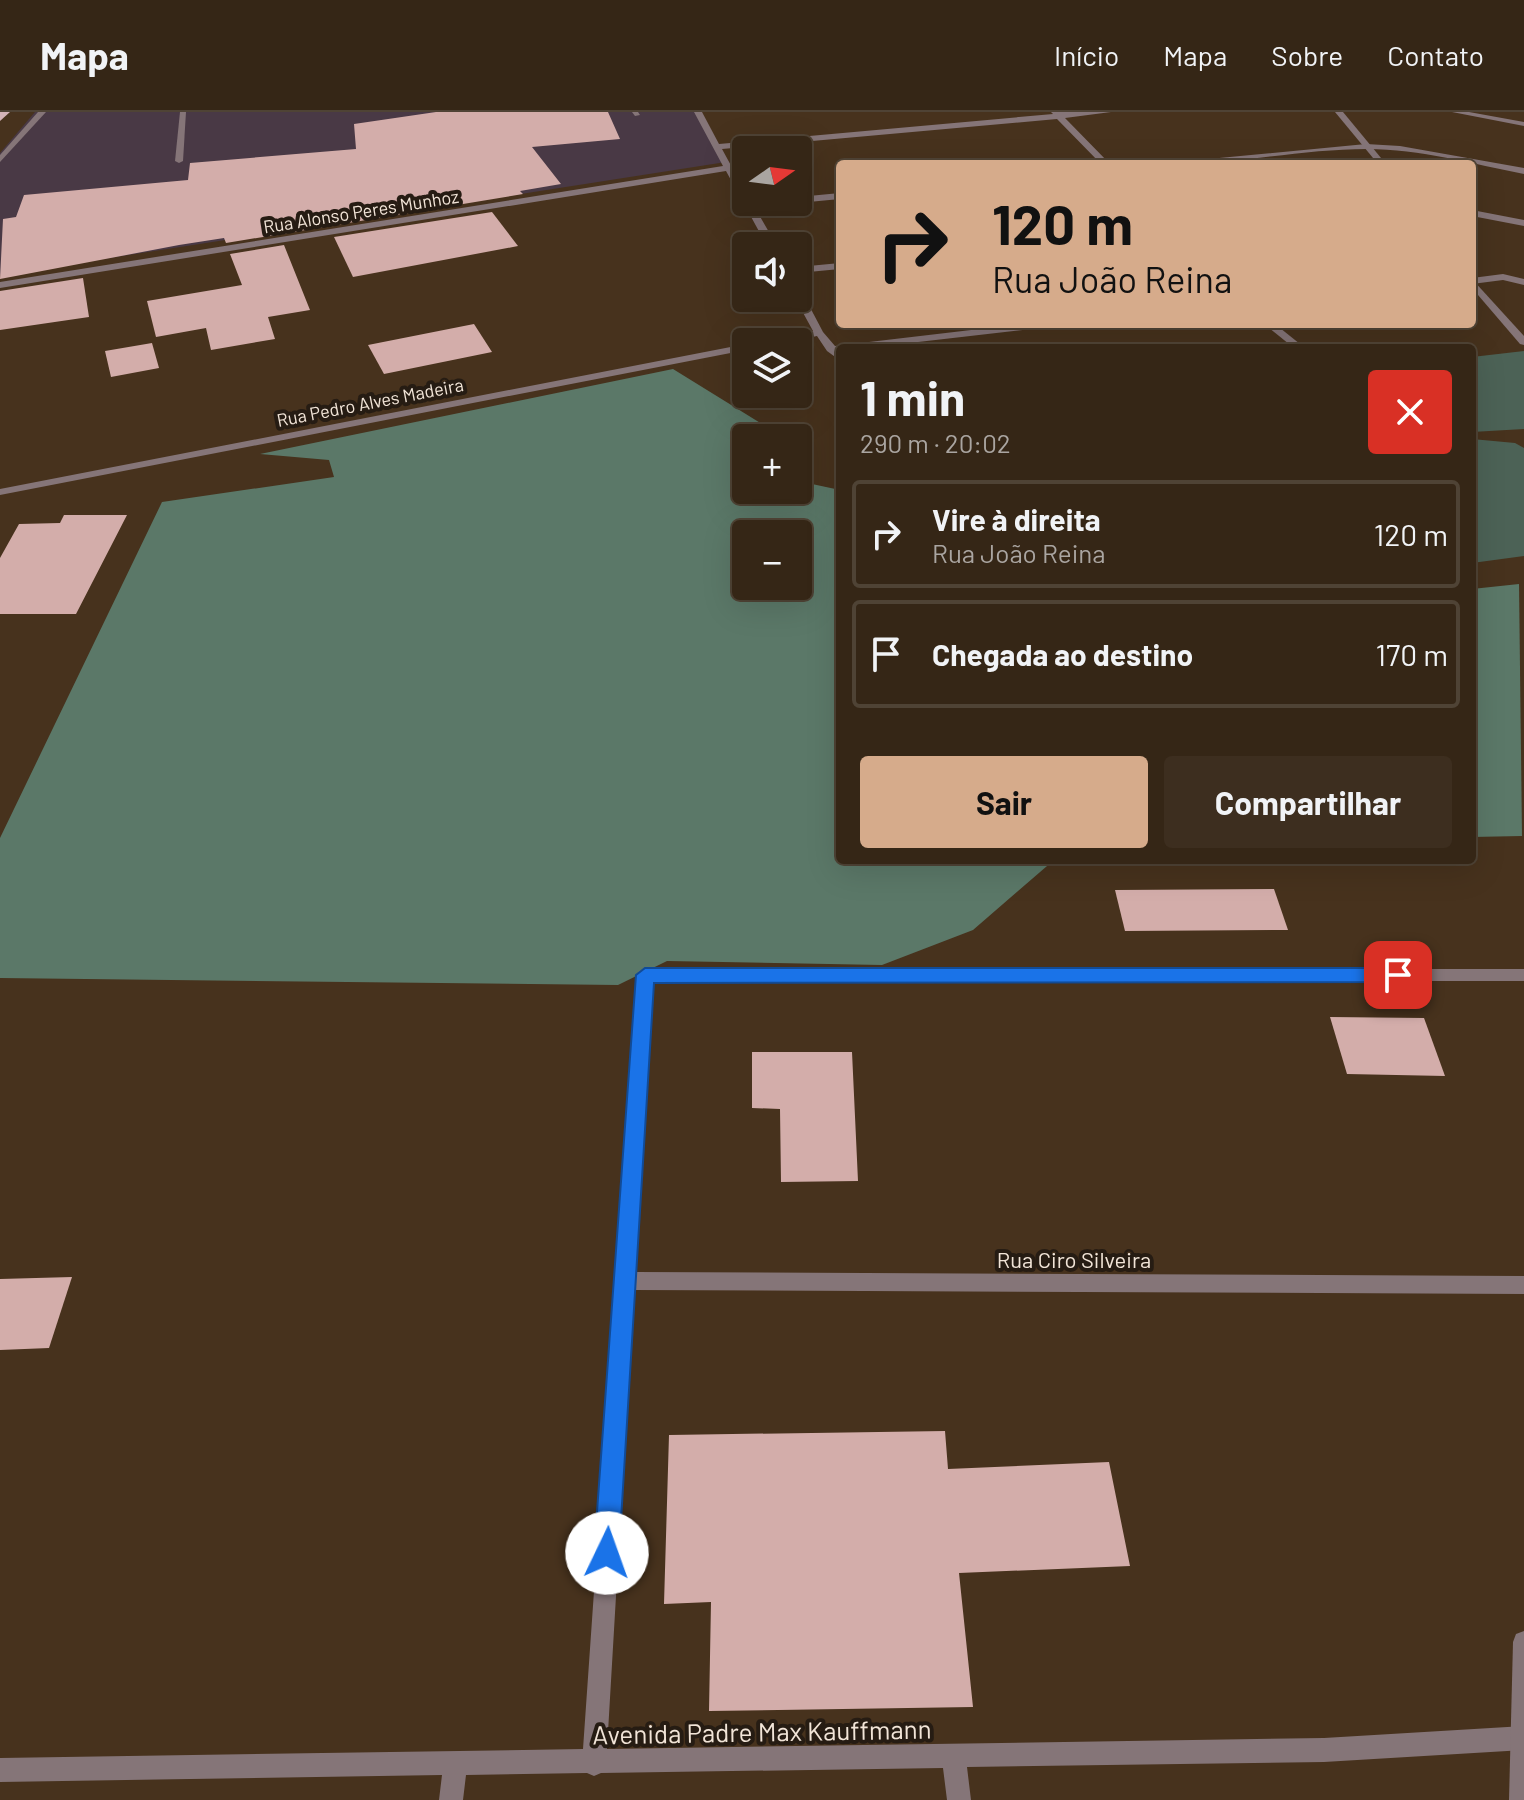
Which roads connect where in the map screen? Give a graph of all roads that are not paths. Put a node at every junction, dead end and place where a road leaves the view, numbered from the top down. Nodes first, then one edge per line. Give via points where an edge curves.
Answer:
1 (5, 112) edge
2 (42, 112) edge
3 (183, 112) edge
4 (698, 112) edge
5 (1107, 112) edge
6 (1339, 112) edge
7 (1456, 112) edge
8 (1057, 114) edge
9 (0, 118) edge
10 (1524, 124) edge
11 (1366, 146) junction
12 (716, 147) junction
13 (0, 160) edge
14 (1102, 160) edge
15 (1219, 160) edge
16 (1378, 160) edge
17 (1465, 160) edge
18 (179, 161) dead end
19 (1476, 162) edge
20 (728, 168) junction
21 (1524, 171) edge
22 (732, 175) edge
23 (836, 196) edge
24 (812, 199) edge
25 (1476, 214) edge
26 (1524, 223) edge
27 (836, 266) edge
28 (812, 269) edge
29 (1476, 280) edge
30 (1524, 282) edge
31 (0, 285) edge
32 (1476, 286) edge
33 (808, 312) edge
34 (1014, 328) edge
35 (1274, 328) edge
36 (819, 333) junction
37 (812, 334) edge
38 (1524, 342) edge
39 (875, 344) edge
40 (1295, 344) edge
41 (836, 348) edge
42 (831, 349) junction
43 (732, 350) edge
44 (836, 354) edge
45 (0, 492) edge
46 (1524, 975) edge
47 (624, 1281) junction
48 (1524, 1285) edge
49 (1524, 1642) edge
50 (1522, 1738) edge
51 (954, 1755) junction
52 (594, 1764) junction
53 (455, 1765) junction
54 (0, 1770) edge
55 (451, 1800) edge
56 (959, 1800) edge
57 (1521, 1800) edge

1 - 9 main road
2 - 13 street
3 - 18 lane
4 - 12 street
5 - 8 street
6 - 11 street
7 - 10 street
8 - 12 street
8 - 14 street
11 - 15 street
11 - 16 street
11 - 17 street
12 - 20 street
19 - 21 street
20 - 22 street
20 - 31 street, Rua Alonso Peres Munhoz
23 - 24 street
25 - 26 street
27 - 28 street
29 - 30 street via 1503,277
32 - 38 street
33 - 36 street
34 - 39 street
35 - 40 street
36 - 37 street
36 - 42 street
41 - 42 street
42 - 44 street
43 - 45 street, Rua Pedro Alves Madeira
46 - 47 street via 645,975
47 - 48 street, Rua Ciro Silveira
47 - 52 street
49 - 50 street
50 - 51 street, Avenida Padre Max Kauffmann via 1324,1750
50 - 57 street
51 - 52 street, Avenida Padre Max Kauffmann
51 - 56 street
52 - 53 street, Avenida Padre Max Kauffmann
53 - 54 street, Avenida Padre Max Kauffmann
53 - 55 street

